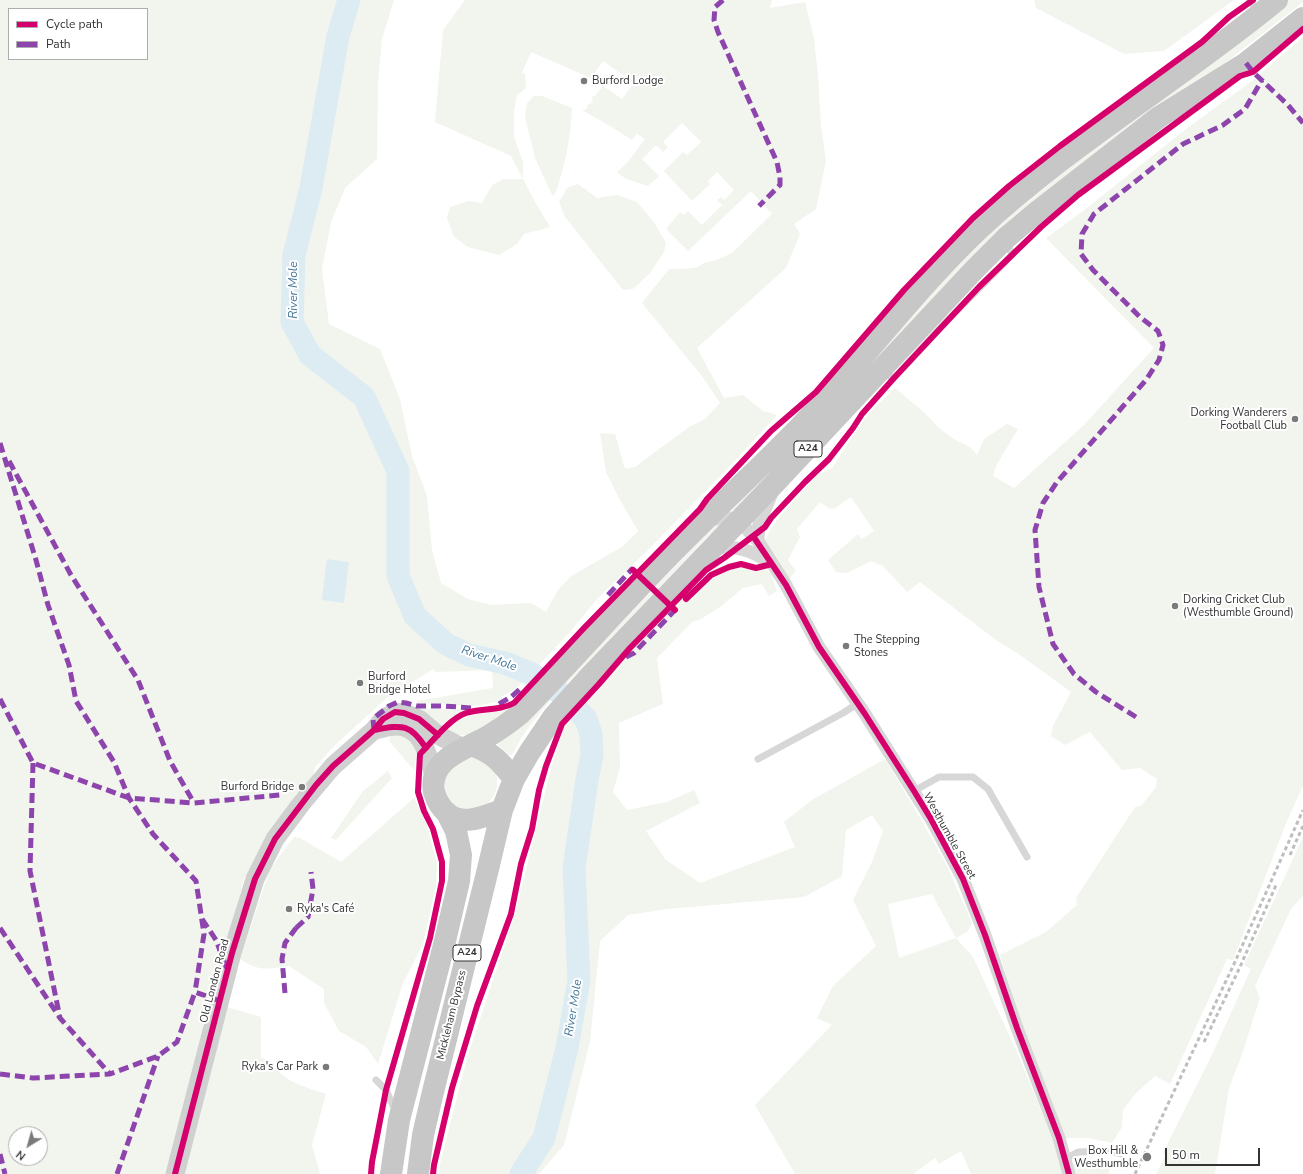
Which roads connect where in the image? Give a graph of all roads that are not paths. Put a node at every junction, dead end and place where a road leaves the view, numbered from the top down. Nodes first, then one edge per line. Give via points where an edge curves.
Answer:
1 (1277, 0) edge
2 (1255, 7) edge
3 (1303, 18) edge
4 (775, 483) junction
5 (705, 521) junction
6 (739, 521) junction
7 (758, 541) junction
8 (713, 548) junction
9 (772, 564) junction
10 (857, 704) junction
11 (374, 730) junction
12 (467, 747) junction
13 (758, 759) dead end
14 (434, 776) junction
15 (514, 779) junction
16 (914, 791) junction
17 (502, 810) junction
18 (447, 813) junction
19 (1027, 857) dead end
20 (376, 1080) dead end
21 (399, 1120) junction
22 (1122, 1154) dead end
23 (1065, 1159) junction
24 (175, 1174) edge
25 (391, 1174) edge
26 (418, 1174) edge
27 (1069, 1174) edge

1 - 2 highway, A24
2 - 5 highway, A24 via 1058,162 976,232 942,265 813,413
3 - 4 highway, A24 via 1246,63 1159,117 1006,238 974,269
4 - 6 highway, A24
4 - 7 street via 759,524
5 - 6 street via 724,518
5 - 12 highway, A24 via 536,698 505,726
6 - 7 street, Westhumble Street
6 - 8 highway, A24
7 - 9 street, Westhumble Street
8 - 9 street, Westhumble Street via 738,548 757,554
8 - 15 highway, A24 via 554,716 528,753
9 - 10 street, Westhumble Street via 819,648
10 - 13 lane
10 - 16 street, Westhumble Street
11 - 12 main road via 383,719 395,712 404,713 419,719 438,735
11 - 14 main road via 396,726 409,729 419,736 426,748
11 - 24 main road, Old London Road via 333,766 301,804 276,839 255,879 227,969
12 - 14 highway via 450,756
12 - 15 highway via 491,753
14 - 18 highway via 435,796
15 - 17 highway
16 - 19 lane via 940,777 973,777 988,789
16 - 23 street, Westhumble Street via 963,879
17 - 18 highway via 470,820
17 - 26 highway, Mickleham Bypass / A24 via 432,1096
18 - 21 highway, A24 via 456,831 461,855 459,881
20 - 21 lane via 386,1090
21 - 25 highway, A24
22 - 23 lane via 1110,1151 1078,1152
23 - 27 street, Westhumble Street

